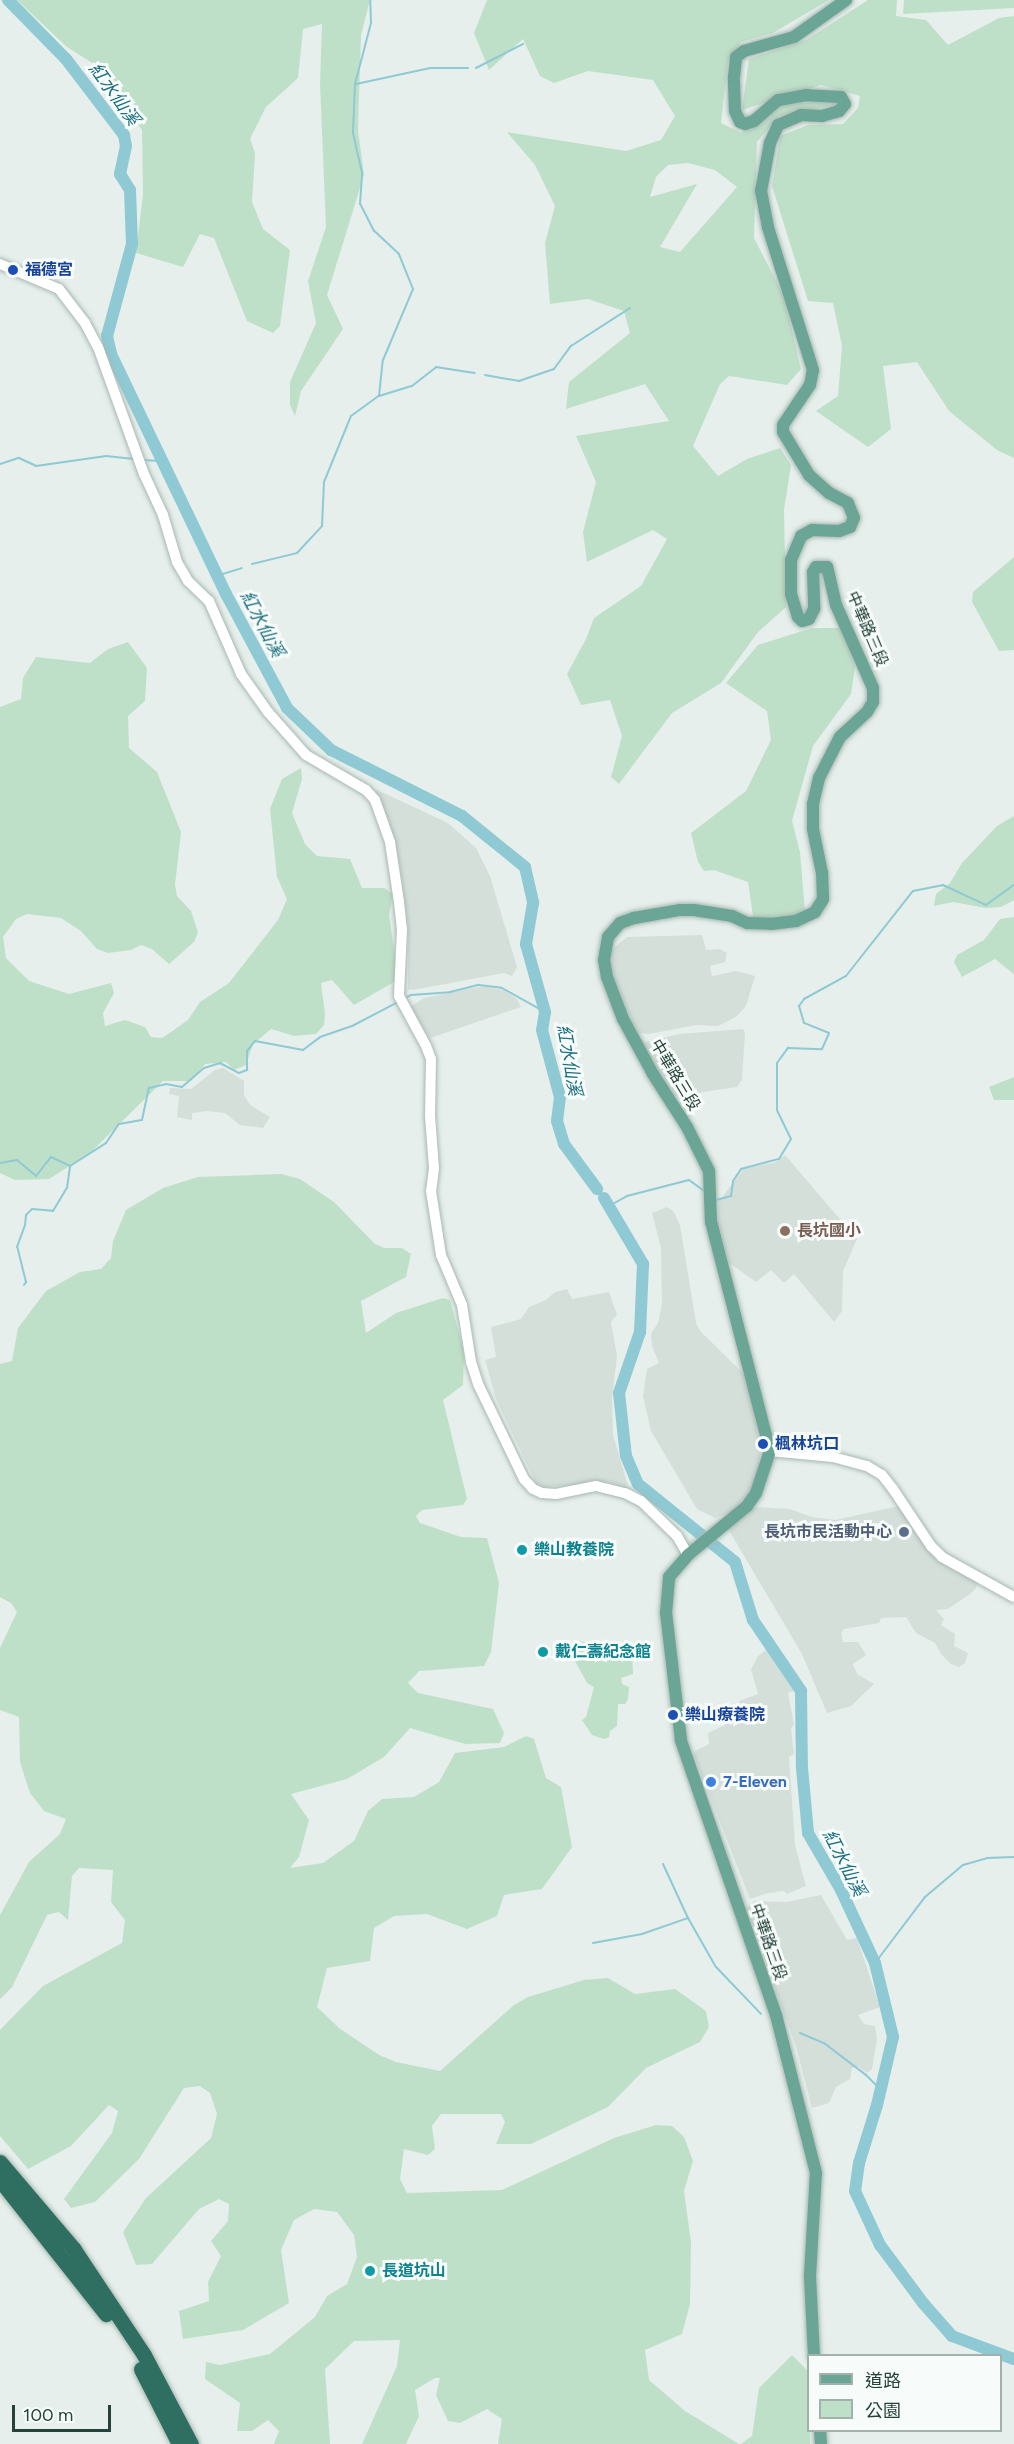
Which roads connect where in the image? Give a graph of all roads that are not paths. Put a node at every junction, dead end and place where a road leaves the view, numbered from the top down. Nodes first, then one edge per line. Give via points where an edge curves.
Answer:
1 (846, 0) edge
2 (0, 264) edge
3 (770, 1451) junction
4 (690, 1553) junction
5 (1014, 1597) edge
6 (0, 2162) edge
7 (0, 2180) edge
8 (814, 2354) edge
9 (179, 2444) edge
10 (191, 2444) edge

1 - 3 main road, 中華路三段 via 794,37 744,51 736,57 734,77 735,111 745,124 778,100 818,96 840,98 845,104 839,111 822,117 801,115 778,125 770,143 761,191 768,227 813,370 810,385 783,425 783,432 809,475 828,493 848,504 854,518 850,527 839,531 812,530 801,536 791,560 791,594 798,617 802,621 809,619 814,609 813,572 816,567 827,567 836,605 873,688 873,702 867,712 840,737 819,778 813,829 824,899 815,912 796,921 771,924 687,910 634,918 620,922 608,937 604,960 623,1019 709,1171 711,1222
2 - 4 street via 59,289 85,324 98,347 163,515 177,562 188,581 209,601 241,674 306,755 366,790 375,801 390,842 399,902 401,1000 431,1059 431,1191 441,1255 462,1305 478,1384 524,1479 542,1493 596,1486 625,1492 641,1501
3 - 4 main road, 中華路三段 via 756,1493 747,1506
3 - 5 street via 833,1457 867,1466 887,1482 942,1557
4 - 8 main road, 中華路三段 via 669,1577 665,1592 677,1717 689,1766 776,2015 816,2173 810,2276
6 - 10 highway via 73,2248 144,2355
7 - 9 highway via 104,2311 141,2370

